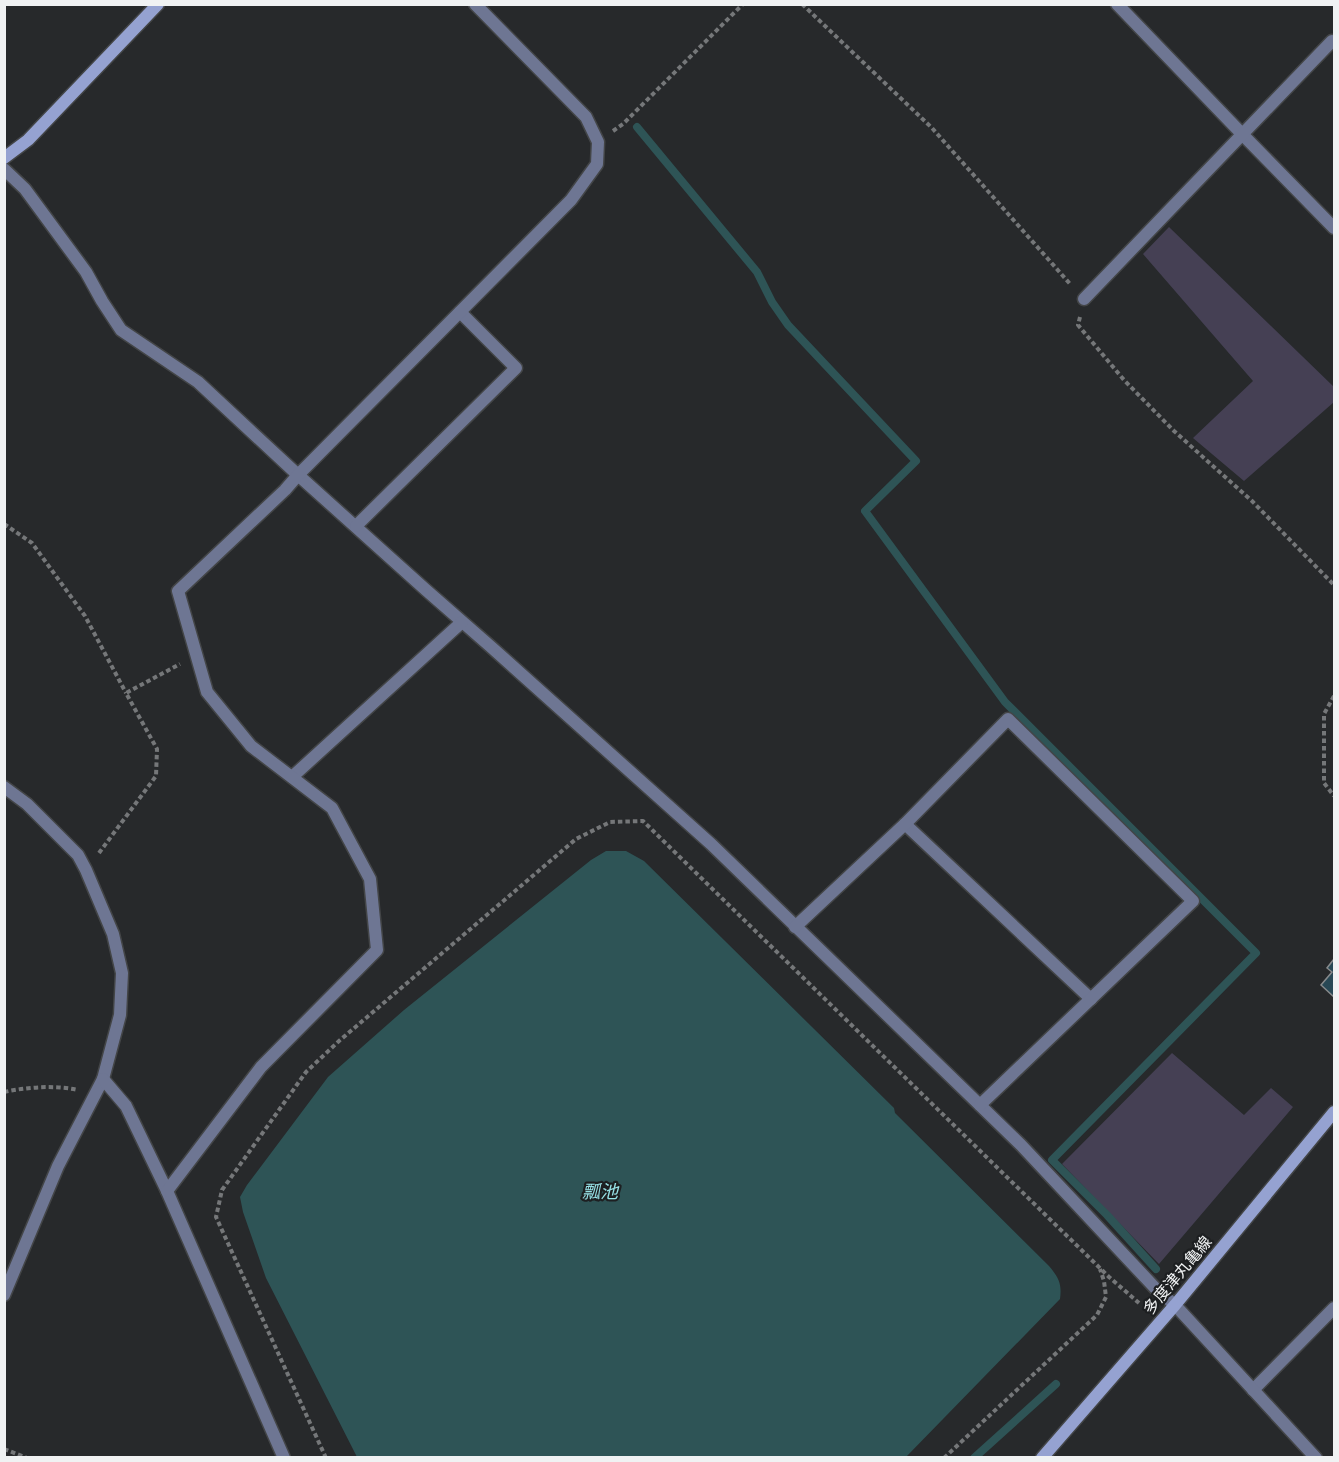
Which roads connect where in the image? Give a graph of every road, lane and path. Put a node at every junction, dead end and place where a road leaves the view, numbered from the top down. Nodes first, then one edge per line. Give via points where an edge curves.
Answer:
1 (158, 4) edge
2 (475, 4) edge
3 (743, 4) edge
4 (1118, 4) edge
5 (1332, 41) dead end
6 (1242, 135) junction
7 (598, 142) junction
8 (4, 158) edge
9 (4, 169) edge
10 (1335, 228) edge
11 (1084, 299) dead end
12 (460, 312) junction
13 (298, 475) junction
14 (4, 524) edge
15 (356, 526) junction
16 (462, 622) junction
17 (196, 655) junction
18 (126, 693) junction
19 (1335, 696) edge
20 (292, 777) junction
21 (4, 787) edge
22 (1335, 796) edge
23 (906, 824) junction
24 (86, 870) junction
25 (795, 927) junction
26 (1091, 999) junction
27 (104, 1079) junction
28 (4, 1092) edge
29 (95, 1095) junction
30 (980, 1105) junction
31 (1335, 1112) edge
32 (167, 1191) junction
33 (1100, 1268) junction
34 (4, 1294) edge
35 (1175, 1305) junction
36 (1143, 1306) dead end
37 (1335, 1308) edge
38 (1253, 1390) junction
39 (4, 1449) edge
40 (27, 1458) edge
41 (284, 1458) edge
42 (326, 1458) edge
43 (944, 1458) edge
44 (1042, 1458) edge
45 (1316, 1458) edge

1 - 8 main road via 28,140
2 - 7 street via 586,117
3 - 7 path via 623,124
4 - 6 street
5 - 6 street
6 - 10 street
6 - 11 street
7 - 12 street via 597,164 571,200
9 - 13 street via 25,189 86,272 121,330 198,382
12 - 13 street
12 - 15 street via 516,368
13 - 15 street
13 - 17 street via 178,591
14 - 18 path via 32,543 79,607
15 - 16 street
16 - 20 street
16 - 25 street via 711,844
17 - 18 path
17 - 20 street via 207,692 251,746
18 - 24 path via 157,749 156,776
19 - 22 path via 1324,714 1324,783
20 - 32 street via 332,808 370,879 377,950 261,1067
21 - 24 street via 62,838
23 - 25 street
23 - 26 street
23 - 26 street via 1008,718 1193,901
24 - 27 street via 113,934 122,973 120,1015
25 - 30 street
26 - 30 street
27 - 29 street
27 - 32 street via 126,1106
28 - 29 path via 61,1086
29 - 34 street via 58,1166
30 - 35 street
31 - 35 main road, 多度津丸亀線
32 - 41 street
33 - 36 path
33 - 42 path via 644,821 610,822 576,839 306,1072 222,1190 216,1217
33 - 43 path via 1106,1297 1097,1315
35 - 38 street
35 - 44 main road, 多度津丸亀線
37 - 38 street
38 - 45 street
39 - 40 path

